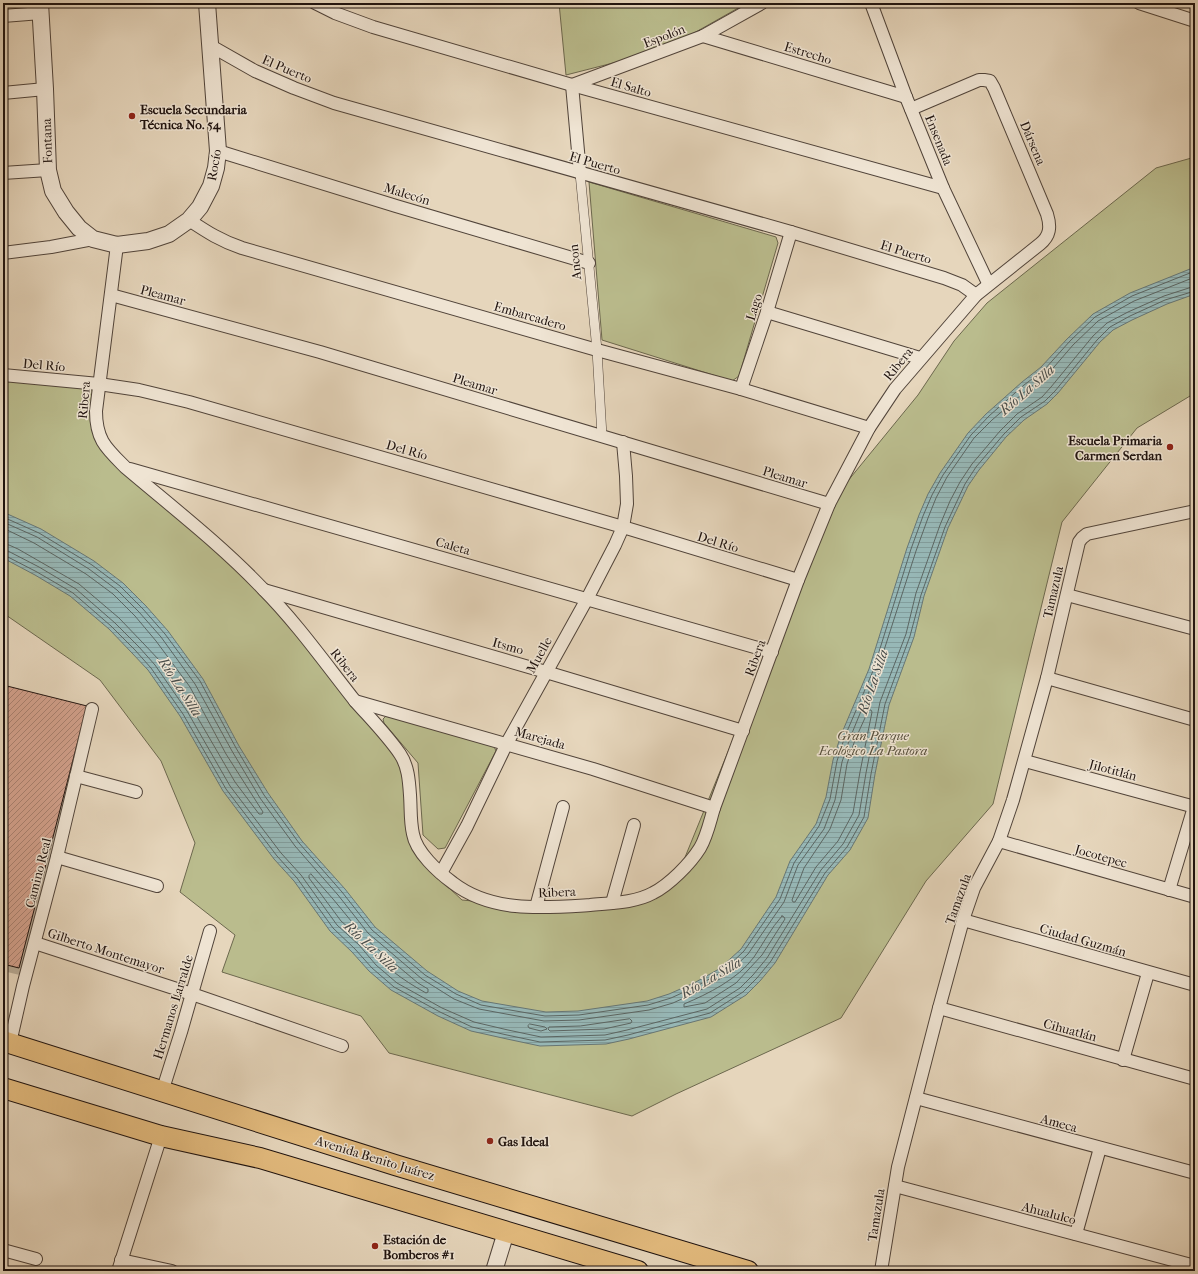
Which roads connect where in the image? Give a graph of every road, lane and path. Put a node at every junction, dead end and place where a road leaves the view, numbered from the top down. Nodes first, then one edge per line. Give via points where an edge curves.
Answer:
1 (207, 3) edge
2 (316, 3) edge
3 (762, 3) edge
4 (871, 3) edge
5 (1139, 3) edge
6 (1153, 5) edge
7 (41, 8) edge
8 (3, 16) edge
9 (1195, 21) edge
10 (703, 36) junction
11 (211, 46) junction
12 (572, 85) junction
13 (45, 89) junction
14 (3, 93) edge
15 (906, 97) junction
16 (911, 109) junction
17 (218, 151) junction
18 (48, 170) junction
19 (3, 173) edge
20 (580, 173) junction
21 (943, 188) junction
22 (189, 220) junction
23 (1050, 227) joint
24 (790, 232) junction
25 (93, 239) junction
26 (117, 245) junction
27 (3, 253) edge
28 (590, 263) junction
29 (988, 284) junction
30 (111, 295) junction
31 (976, 295) junction
32 (767, 312) junction
33 (597, 350) junction
34 (920, 358) junction
35 (3, 375) edge
36 (99, 384) junction
37 (741, 389) junction
38 (869, 428) junction
39 (602, 436) junction
40 (623, 442) junction
41 (126, 468) junction
42 (829, 504) junction
43 (1195, 511) edge
44 (623, 527) junction
45 (798, 580) junction
46 (264, 590) junction
47 (1067, 595) junction
48 (587, 599) junction
49 (1195, 629) edge
50 (772, 652) junction
51 (546, 672) junction
52 (1047, 678) junction
53 (356, 701) junction
54 (92, 709) dead end
55 (1195, 720) edge
56 (743, 731) junction
57 (507, 743) junction
58 (1024, 761) junction
59 (76, 776) junction
60 (136, 792) dead end
61 (563, 807) dead end
62 (1195, 807) edge
63 (714, 808) junction
64 (634, 824) dead end
65 (999, 841) junction
66 (57, 857) junction
67 (441, 873) junction
68 (157, 886) dead end
69 (1169, 890) junction
70 (1195, 897) edge
71 (612, 903) junction
72 (536, 907) junction
73 (963, 920) junction
74 (210, 931) dead end
75 (35, 943) junction
76 (1148, 973) junction
77 (1195, 985) edge
78 (192, 994) junction
79 (939, 1008) junction
80 (6, 1042) edge
81 (342, 1046) dead end
82 (1123, 1060) junction
83 (1195, 1078) edge
84 (3, 1088) edge
85 (162, 1092) junction
86 (916, 1098) junction
87 (161, 1136) junction
88 (1100, 1148) junction
89 (395, 1165) junction
90 (1195, 1173) edge
91 (895, 1186) junction
92 (388, 1197) junction
93 (506, 1232) junction
94 (1076, 1234) junction
95 (3, 1250) edge
96 (36, 1259) dead end
97 (120, 1266) edge
98 (1195, 1266) edge
99 (172, 1271) edge
100 (494, 1271) edge
101 (638, 1271) edge
102 (748, 1271) edge
103 (881, 1271) edge

1 - 11 street, Rocío
2 - 12 street, El Salto via 373,27
3 - 10 street, Espolón
4 - 15 street, Ensenada
5 - 6 street
6 - 9 street
7 - 8 street
7 - 13 street, Fontana
10 - 12 street, Espolón
10 - 15 street, Estrecho
11 - 17 street, Rocío
11 - 20 street, El Puerto via 255,71 334,103
12 - 20 street, Ancon
12 - 21 street, El Salto
13 - 14 street
13 - 18 street, Fontana
15 - 16 street, Ensenada
16 - 21 street, Ensenada
16 - 23 street, Dársena via 979,80 988,80 992,84 1047,214
17 - 22 street, Rocío via 211,186 200,207
17 - 28 street, Malecón
18 - 19 street
18 - 25 street, Fontana via 53,191 66,212 79,228
20 - 24 street, El Puerto
20 - 28 street, Ancon
21 - 29 street, Ensenada
22 - 26 street, Rocío via 169,234 148,241
22 - 33 street, Embarcadero via 224,242 242,248
23 - 29 street, Ribera via 1043,241
24 - 31 street, El Puerto via 944,278 962,285
24 - 32 street, Lago
25 - 26 street, Fontana
25 - 27 street via 51,248
26 - 30 street, Ribera
28 - 33 street, Ancon
29 - 31 street, Ribera
30 - 36 street, Ribera
30 - 39 street, Pleamar via 320,352
31 - 34 street, Ribera
32 - 34 street
32 - 37 street, Lago
33 - 37 street, Embarcadero
33 - 39 street, Ancon
34 - 38 street, Ribera via 895,388
35 - 36 street, Del Río
36 - 41 street, Ribera via 96,424 99,438
36 - 44 street, Del Río via 189,402
37 - 38 street, Embarcadero
38 - 42 street, Ribera
39 - 40 street, Pleamar
40 - 42 street, Pleamar
40 - 44 street, Muelle via 627,504
41 - 46 street, Ribera via 217,544
41 - 48 street, Caleta
42 - 45 street, Ribera
43 - 47 street, Tamazula via 1088,534 1079,542
44 - 45 street, Del Río
44 - 48 street, Muelle
45 - 50 street, Ribera
46 - 51 street, Itsmo
46 - 53 street, Ribera
47 - 49 street
47 - 52 street, Tamazula
48 - 50 street, Caleta
48 - 51 street, Muelle
50 - 56 street, Ribera
51 - 56 street, Itsmo
51 - 57 street, Muelle
52 - 55 street
52 - 58 street, Tamazula
53 - 57 street, Marejada
53 - 67 street, Ribera via 404,762 409,780 416,845
54 - 59 street, Camino Real
56 - 63 street, Ribera
57 - 63 street, Marejada
57 - 67 street, Muelle
58 - 62 street, Jilotitlán
58 - 65 street, Tamazula
59 - 60 street
59 - 66 street, Camino Real
61 - 72 street
62 - 69 street
63 - 71 street, Ribera via 700,849 679,872 653,893 641,898
64 - 71 street
65 - 69 street, Jocotepec
65 - 73 street, Tamazula via 974,888
66 - 68 street
66 - 75 street, Camino Real
67 - 72 street, Ribera via 477,898 512,906
69 - 70 street, Jocotepec
71 - 72 street, Ribera
73 - 76 street, Ciudad Guzmán
73 - 79 street, Tamazula
74 - 78 street, Hermanos Larralde
75 - 78 street, Gilberto Montemayor
75 - 80 street, Camino Real
76 - 77 street, Ciudad Guzmán
76 - 82 street
78 - 81 street, Gilberto Montemayor
78 - 85 street, Hermanos Larralde
79 - 82 street, Cihuatlán
79 - 86 street, Tamazula
80 - 85 main road, Avenida Benito Juárez
82 - 83 street, Cihuatlán
84 - 87 main road
85 - 89 main road, Avenida Benito Juárez
86 - 88 street, Ameca
86 - 91 street, Tamazula
87 - 92 main road via 260,1158
87 - 97 street
88 - 90 street, Ameca
88 - 94 street
89 - 92 main road
89 - 102 main road, Avenida Benito Juárez
91 - 94 street, Ahualulco
91 - 103 street, Tamazula
92 - 93 main road
93 - 100 street
93 - 101 main road
94 - 98 street, Ahualulco
95 - 96 street
97 - 99 street

